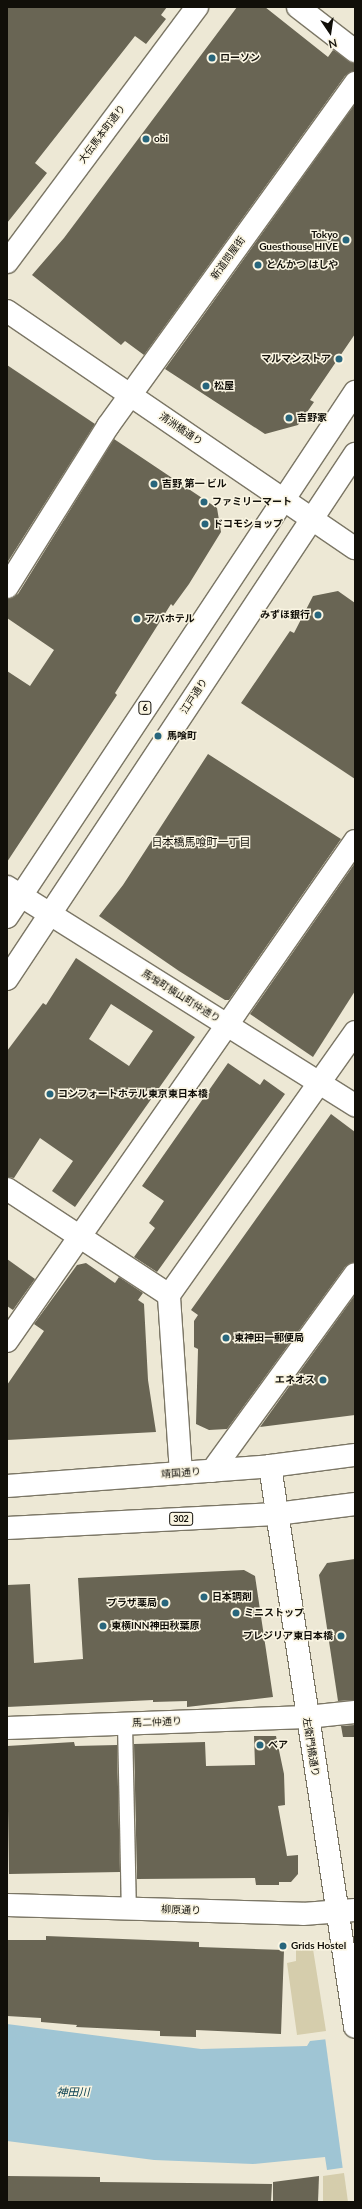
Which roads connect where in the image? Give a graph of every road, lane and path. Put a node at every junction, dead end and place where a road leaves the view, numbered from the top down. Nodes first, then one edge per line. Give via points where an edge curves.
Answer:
1 (198, 7) edge
2 (298, 7) edge
3 (355, 51) edge
4 (355, 83) edge
5 (7, 262) edge
6 (7, 311) edge
7 (355, 392) edge
8 (130, 395) junction
9 (355, 454) edge
10 (283, 499) junction
11 (311, 519) junction
12 (355, 548) edge
13 (7, 587) edge
14 (355, 840) edge
15 (14, 892) edge
16 (49, 915) junction
17 (7, 917) edge
18 (7, 979) edge
19 (228, 1026) junction
20 (355, 1032) edge
21 (320, 1082) junction
22 (355, 1104) edge
23 (7, 1189) edge
24 (79, 1237) junction
25 (355, 1274) edge
26 (169, 1294) junction
27 (7, 1341) edge
28 (355, 1455) edge
29 (270, 1466) junction
30 (212, 1471) junction
31 (181, 1473) junction
32 (7, 1486) edge
33 (355, 1504) edge
34 (276, 1514) junction
35 (7, 1528) edge
36 (355, 1712) edge
37 (307, 1717) junction
38 (125, 1724) junction
39 (7, 1728) edge
40 (7, 1905) edge
41 (129, 1909) junction
42 (346, 1910) edge
43 (351, 1979) edge
44 (355, 2027) edge

1 - 5 main road, 大伝馬本町通り
2 - 3 main road
4 - 8 main road, 新道問屋街
6 - 8 main road, 清洲橋通り
7 - 10 main road, 6
8 - 10 main road, 清洲橋通り
8 - 13 main road, 新道問屋街
9 - 11 main road, 江戸通り
10 - 11 main road, 清洲橋通り
10 - 15 main road, 6
11 - 12 main road, 清洲橋通り
11 - 16 main road, 江戸通り
14 - 19 main road
15 - 16 main road, 馬喰町横山町仲通り
15 - 17 main road, 6
16 - 18 main road, 江戸通り
16 - 19 main road, 馬喰町横山町仲通り
19 - 21 main road, 馬喰町横山町仲通り
19 - 24 main road
20 - 21 main road
21 - 22 main road, 馬喰町横山町仲通り
21 - 26 main road
23 - 24 main road
24 - 26 main road
24 - 27 main road
25 - 30 main road
26 - 31 main road
28 - 29 main road, 靖国通り
29 - 30 main road, 靖国通り
29 - 34 main road, 左衛門橋通り
30 - 31 main road, 靖国通り
31 - 32 main road, 靖国通り
33 - 34 main road, 302
34 - 35 main road, 302
34 - 37 main road, 左衛門橋通り
36 - 37 main road, 馬二仲通り
37 - 38 main road, 馬二仲通り
37 - 42 main road, 左衛門橋通り
38 - 39 main road, 馬二仲通り
38 - 41 lane
40 - 41 main road, 柳原通り
41 - 42 main road, 柳原通り via 303,1914
42 - 43 main road, 左衛門橋通り
43 - 44 main road, 左衛門橋通り

